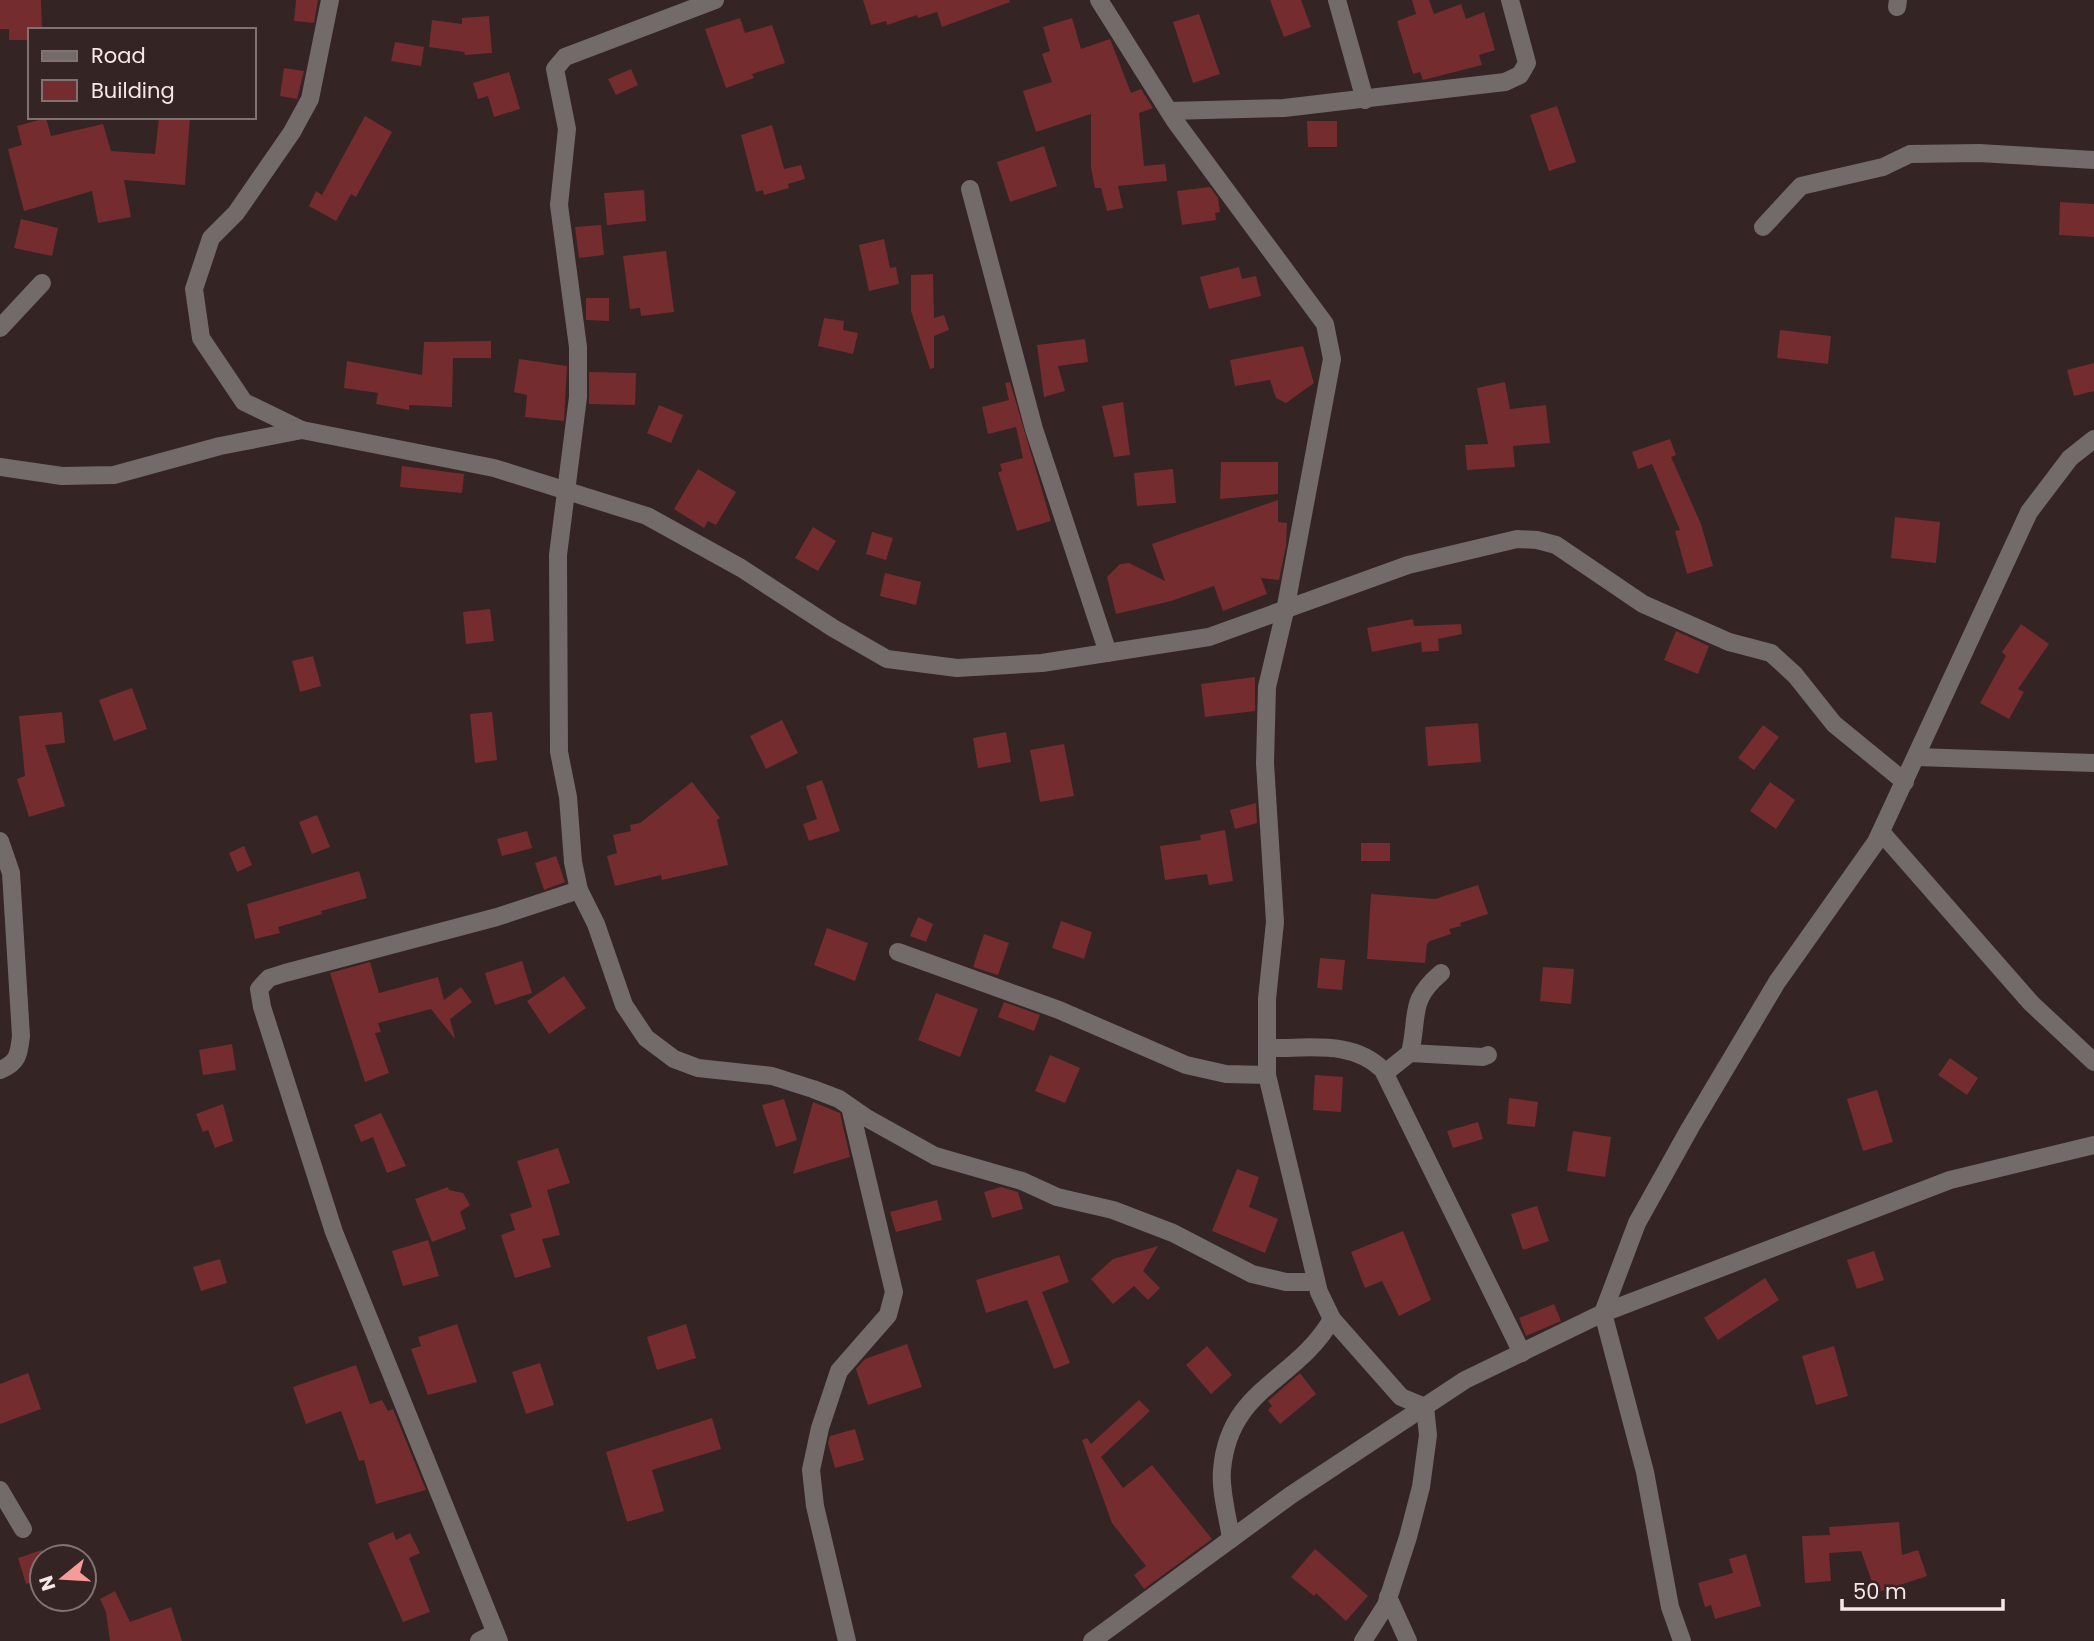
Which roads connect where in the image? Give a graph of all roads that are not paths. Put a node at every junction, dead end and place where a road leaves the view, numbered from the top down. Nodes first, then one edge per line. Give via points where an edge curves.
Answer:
1 (330, 0) edge
2 (715, 0) edge
3 (1099, 0) edge
4 (1337, 0) edge
5 (1510, 0) edge
6 (1365, 100) junction
7 (1169, 111) junction
8 (2094, 160) edge
9 (970, 189) dead end
10 (1763, 227) dead end
11 (42, 282) dead end
12 (0, 328) edge
13 (302, 430) junction
14 (2094, 439) edge
15 (0, 467) edge
16 (568, 493) junction
17 (1285, 611) junction
18 (1108, 653) junction
19 (1917, 757) junction
20 (2094, 763) edge
21 (1905, 782) junction
22 (1881, 832) junction
23 (0, 841) edge
24 (579, 890) junction
25 (898, 952) dead end
26 (1441, 973) dead end
27 (1267, 1048) junction
28 (1410, 1053) junction
29 (1488, 1055) dead end
30 (2094, 1062) edge
31 (0, 1070) edge
32 (1385, 1073) junction
33 (1266, 1075) junction
34 (850, 1107) junction
35 (2094, 1145) edge
36 (1315, 1282) junction
37 (1603, 1313) junction
38 (1332, 1319) junction
39 (1522, 1353) junction
40 (1425, 1407) junction
41 (0, 1490) edge
42 (23, 1529) dead end
43 (1231, 1539) junction
44 (1388, 1597) junction
45 (497, 1637) edge
46 (479, 1641) edge
47 (847, 1641) edge
48 (1092, 1641) edge
49 (1363, 1641) edge
50 (1408, 1641) edge
51 (1682, 1641) edge

1 - 13 street via 310,99 236,213 211,238 194,289 201,338 237,394 244,402
2 - 16 street via 565,57 555,69 567,129 559,205 578,347
3 - 7 street
4 - 6 street
5 - 6 street via 1527,63 1520,75 1475,87
6 - 7 street
7 - 17 street via 1325,324 1332,359
8 - 10 street via 1910,154 1883,167 1801,186
9 - 18 street via 1034,429
11 - 12 street
13 - 15 street via 220,446 114,475 62,475
13 - 16 street via 494,468
14 - 19 street via 2070,458 2029,512
16 - 18 street via 647,516 686,536 887,659 957,668
16 - 24 street via 558,555 559,752
17 - 18 street via 1209,637
17 - 21 street via 1408,565 1517,538 1556,545 1643,604 1729,642 1771,653 1795,675 1833,724
17 - 27 street via 1267,687 1265,763 1275,922
19 - 20 street
19 - 21 street
21 - 22 street
22 - 30 street via 2031,1003
22 - 37 street via 1777,982 1690,1128 1636,1223
23 - 31 street via 11,873 21,1035 19,1055 11,1066
24 - 34 street via 624,1005 646,1038 674,1059 698,1068 772,1076
24 - 45 street via 497,917 285,973 269,978 259,989 334,1232
25 - 33 street via 1059,1010 1186,1065 1226,1074
26 - 28 street via 1423,988 1416,1003
27 - 32 street via 1350,1049 1372,1059
27 - 33 street
28 - 29 street
28 - 32 street
32 - 39 street
33 - 36 street
34 - 36 street via 935,1156 1022,1181 1057,1197 1113,1210 1173,1233 1252,1274 1286,1282
34 - 47 street via 894,1292 888,1315 839,1371 811,1470 815,1506
35 - 37 street via 1950,1180
36 - 38 street
37 - 39 street
37 - 51 street via 1644,1472 1670,1607
38 - 40 street via 1401,1397
38 - 43 street via 1320,1341 1240,1411 1228,1436 1222,1472
39 - 40 street via 1465,1380
40 - 43 street
40 - 44 street via 1428,1435 1421,1487
41 - 42 street
43 - 48 street
44 - 49 street
44 - 50 street
45 - 46 street

